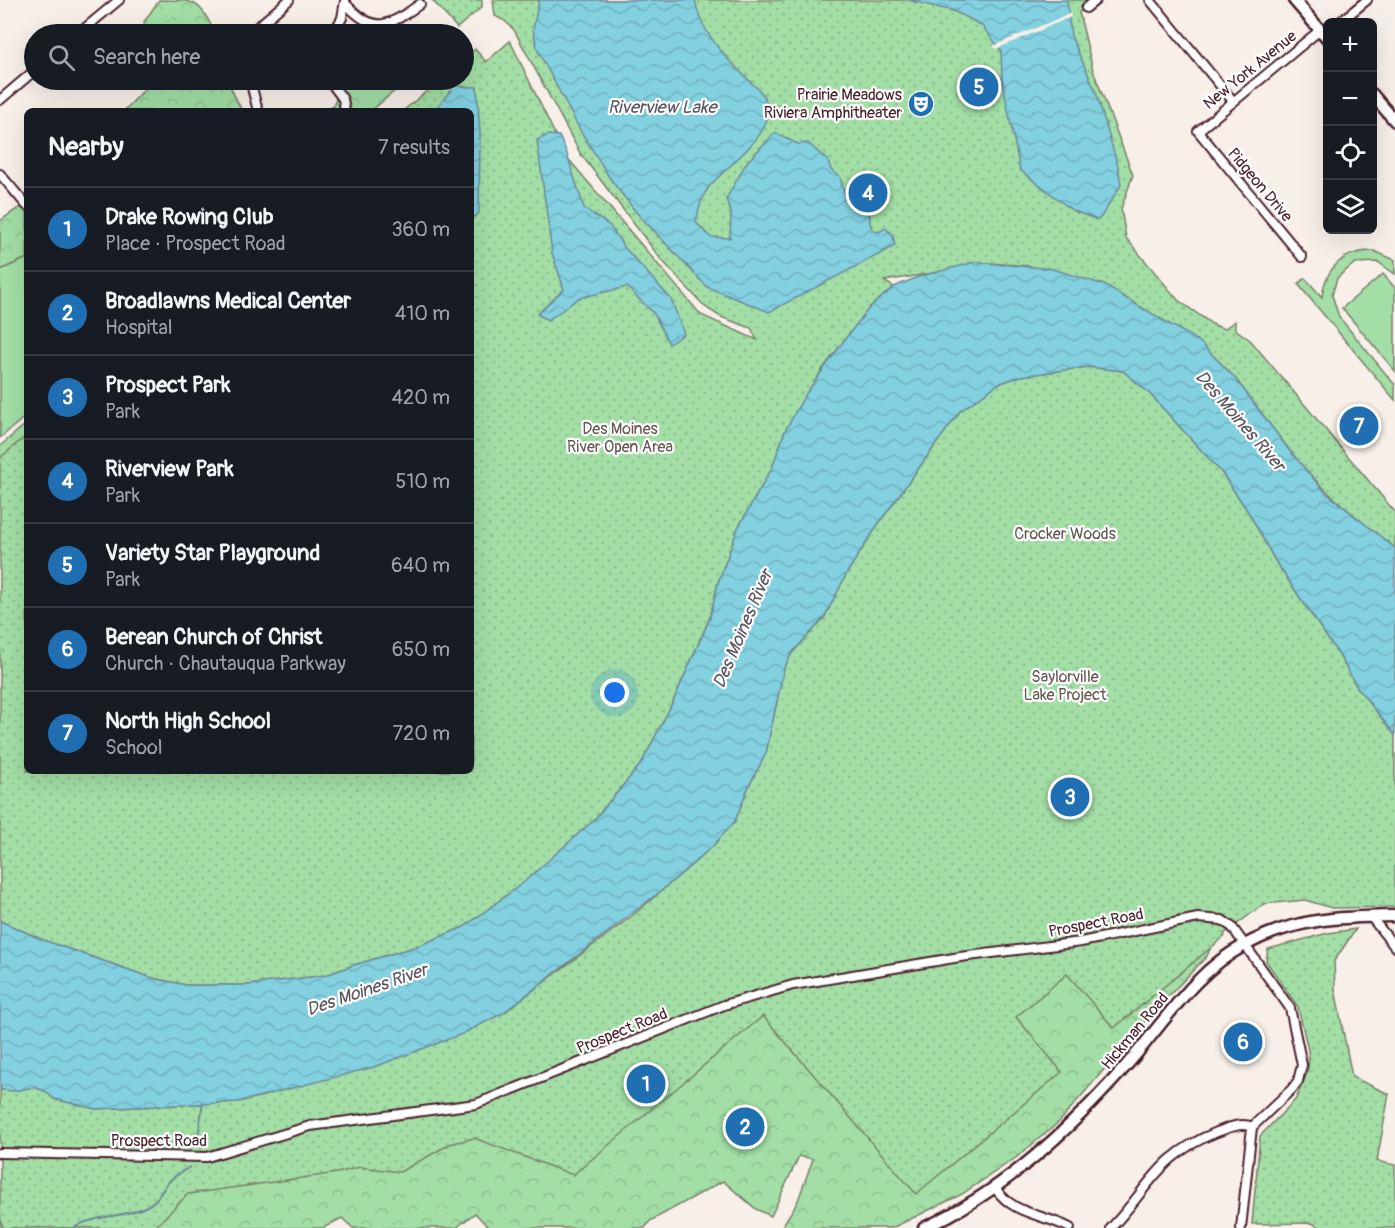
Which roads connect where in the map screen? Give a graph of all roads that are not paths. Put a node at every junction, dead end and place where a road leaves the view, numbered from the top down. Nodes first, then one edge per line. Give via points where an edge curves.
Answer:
1 (119, 0) edge
2 (289, 0) edge
3 (1096, 0) edge
4 (1150, 0) edge
5 (1294, 0) edge
6 (1367, 0) edge
7 (345, 1) edge
8 (420, 4) dead end
9 (1086, 8) dead end
10 (1345, 18) edge
11 (90, 24) edge
12 (261, 24) edge
13 (337, 24) edge
14 (376, 24) edge
15 (389, 24) edge
16 (1323, 33) edge
17 (1323, 36) edge
18 (24, 80) edge
19 (253, 90) edge
20 (336, 90) edge
21 (0, 100) edge
22 (1377, 100) edge
23 (1233, 101) junction
24 (257, 108) edge
25 (344, 108) edge
26 (1395, 121) edge
27 (1198, 131) joint
28 (0, 174) edge
29 (24, 202) edge
30 (1302, 257) dead end
31 (1395, 916) edge
32 (1371, 917) junction
33 (1245, 945) junction
34 (1395, 947) edge
35 (1252, 1127) junction
36 (0, 1153) edge
37 (995, 1188) junction
38 (924, 1228) edge
39 (1070, 1228) edge
40 (1111, 1228) edge
41 (1241, 1228) edge

1 - 11 street
2 - 12 street
3 - 9 street
4 - 23 street
5 - 16 main road
6 - 10 street
7 - 13 street
7 - 14 street via 362,19
8 - 15 street
17 - 23 street, New York Avenue
18 - 21 street
19 - 24 street
20 - 25 street
22 - 26 main road
23 - 27 street, New York Avenue
27 - 30 street, Pidgeon Drive
28 - 29 street
31 - 32 main road, Hickman Road
32 - 33 main road, Hickman Road via 1311,921
32 - 34 street
33 - 35 street, Prospect Road via 1290,1008 1302,1065 1292,1089
33 - 36 street, Prospect Road via 1222,920 1198,918 1081,942 828,978 724,1005 476,1104 310,1126 207,1156
33 - 37 main road, Hickman Road via 1197,981 1074,1122
35 - 40 street via 1244,1124 1222,1130 1176,1154 1152,1176
35 - 41 street
37 - 38 main road, Hickman Road
37 - 39 street via 1016,1210

